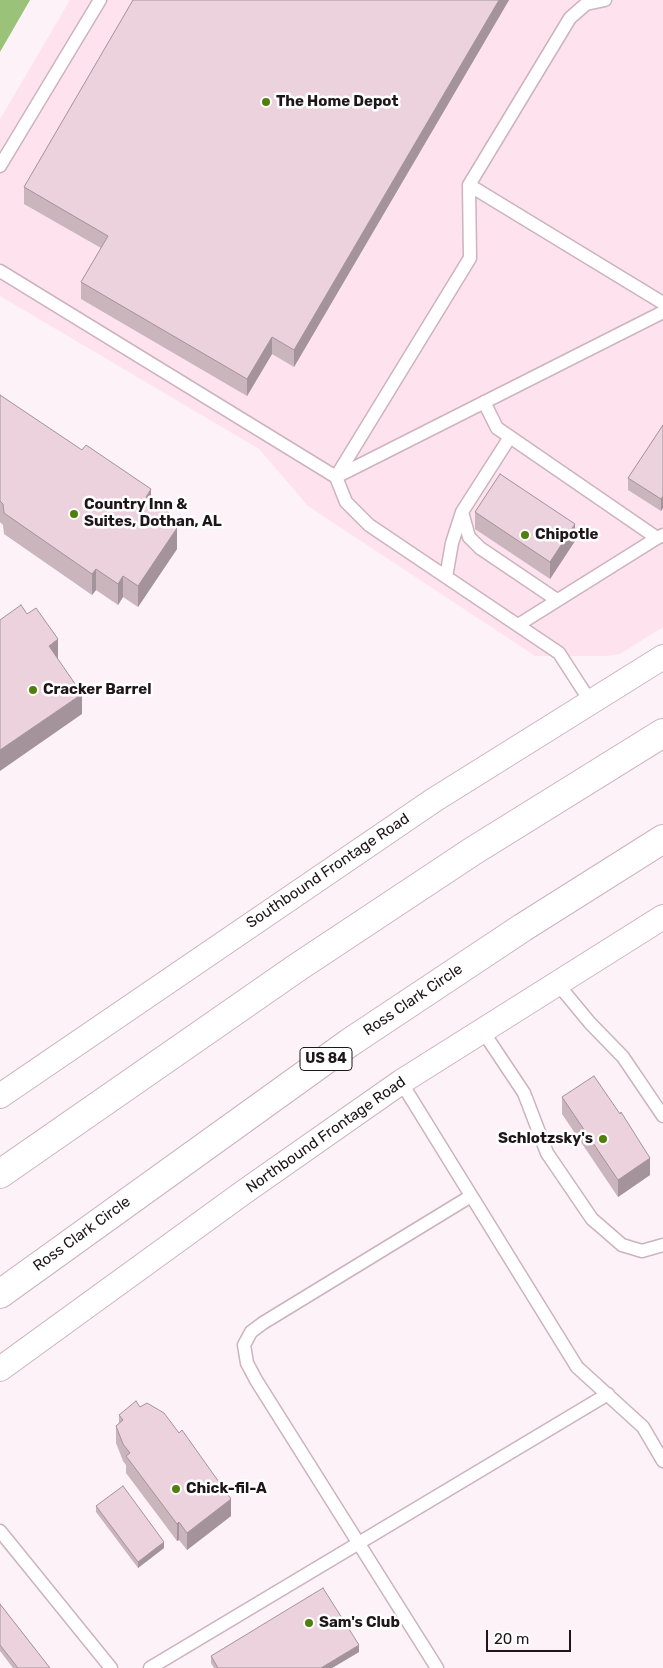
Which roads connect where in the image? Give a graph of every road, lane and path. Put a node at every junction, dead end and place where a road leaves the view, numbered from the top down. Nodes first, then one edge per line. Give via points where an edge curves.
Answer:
1 (100, 0) edge
2 (605, 0) edge
3 (0, 166) edge
4 (469, 185) junction
5 (0, 271) edge
6 (663, 303) edge
7 (663, 312) edge
8 (484, 402) junction
9 (510, 437) junction
10 (336, 477) junction
11 (462, 512) junction
12 (660, 536) edge
13 (446, 576) junction
14 (557, 600) junction
15 (518, 625) junction
16 (663, 657) edge
17 (590, 701) junction
18 (663, 733) edge
19 (663, 839) edge
20 (663, 917) edge
21 (556, 982) junction
22 (482, 1030) junction
23 (401, 1082) junction
24 (0, 1096) edge
25 (663, 1116) edge
26 (0, 1174) edge
27 (471, 1196) junction
28 (663, 1244) edge
29 (0, 1294) edge
30 (0, 1369) edge
31 (608, 1394) junction
32 (663, 1461) edge
33 (0, 1531) edge
34 (360, 1543) junction
35 (111, 1668) edge
36 (150, 1668) edge
37 (437, 1668) edge

1 - 3 lane
2 - 4 lane via 586,4 570,18
4 - 6 lane
4 - 10 lane via 470,258
5 - 10 lane
7 - 8 lane
8 - 9 lane via 497,428
8 - 10 lane
9 - 11 lane
9 - 12 lane
10 - 13 lane via 346,502 369,525
11 - 13 lane
11 - 14 lane via 469,537 480,548
12 - 14 lane
13 - 15 lane
14 - 15 lane
15 - 17 lane via 559,653
16 - 17 street, Southbound Frontage Road
17 - 24 street, Southbound Frontage Road via 335,866
18 - 26 highway via 298,967
19 - 29 highway, Ross Clark Circle / US 84 via 522,928 349,1044
20 - 21 street, Northbound Frontage Road
21 - 22 street, Northbound Frontage Road
21 - 25 lane via 623,1056
22 - 23 street, Northbound Frontage Road
22 - 28 lane via 524,1094 547,1153 592,1219 622,1245 642,1251
23 - 27 lane
23 - 30 street, Northbound Frontage Road
27 - 31 lane via 577,1367
27 - 34 lane via 263,1323 251,1332 244,1345 247,1363 256,1380
31 - 32 lane via 642,1427
31 - 34 lane
33 - 35 lane
34 - 36 lane
34 - 37 lane

